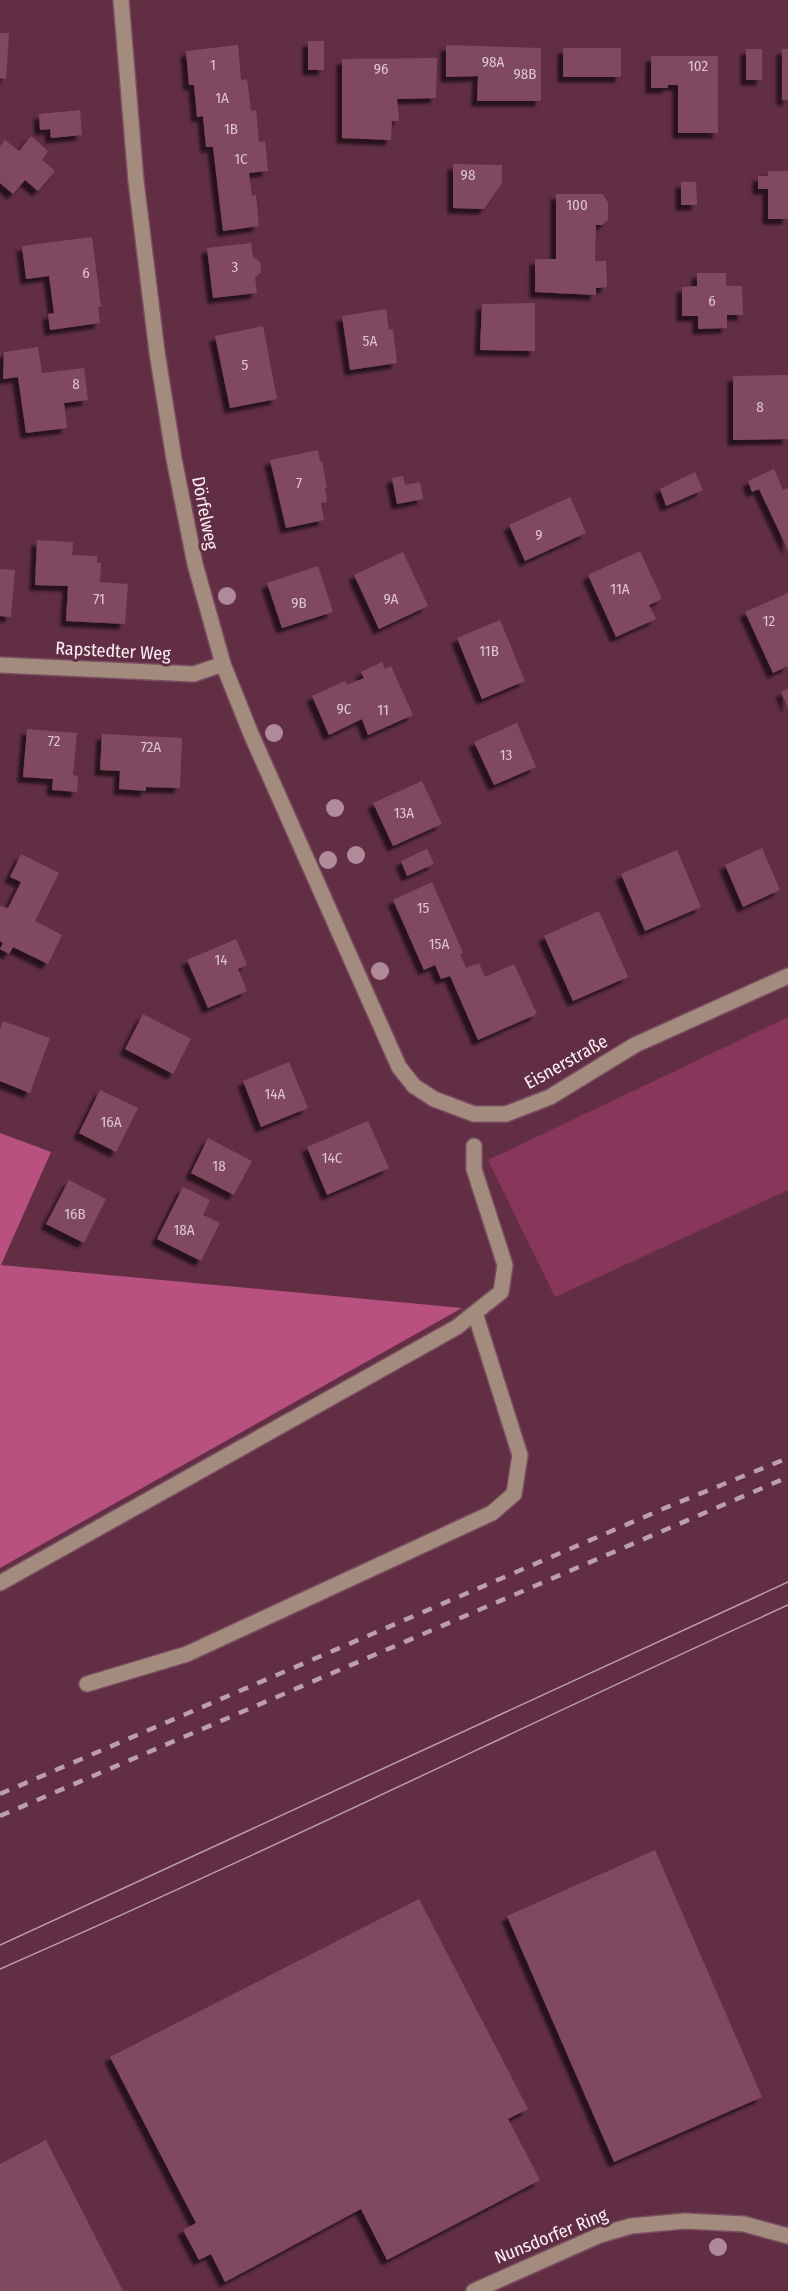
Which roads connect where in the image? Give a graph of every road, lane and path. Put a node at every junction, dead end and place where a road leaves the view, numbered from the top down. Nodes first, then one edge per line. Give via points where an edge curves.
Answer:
1 (121, 0) edge
2 (223, 664) junction
3 (0, 665) edge
4 (788, 976) edge
5 (370, 1003) joint
6 (474, 1146) dead end
7 (475, 1313) junction
8 (0, 1583) edge
9 (87, 1684) dead end
10 (788, 2236) edge
11 (474, 2291) edge

1 - 2 street, Dörfelweg via 135,181 157,352 195,564
2 - 3 street, Rapstedter Weg via 194,674
2 - 5 street, Dörfelweg
4 - 5 street, Eisnerstraße via 635,1045 550,1097 506,1114 474,1114 434,1100 414,1086 399,1067
6 - 7 street via 474,1169 505,1265 501,1292
7 - 8 street via 458,1327
7 - 9 street via 520,1455 514,1494 492,1514 187,1654
10 - 11 street, Nunsdorfer Ring via 744,2224 685,2221 631,2226 600,2235

